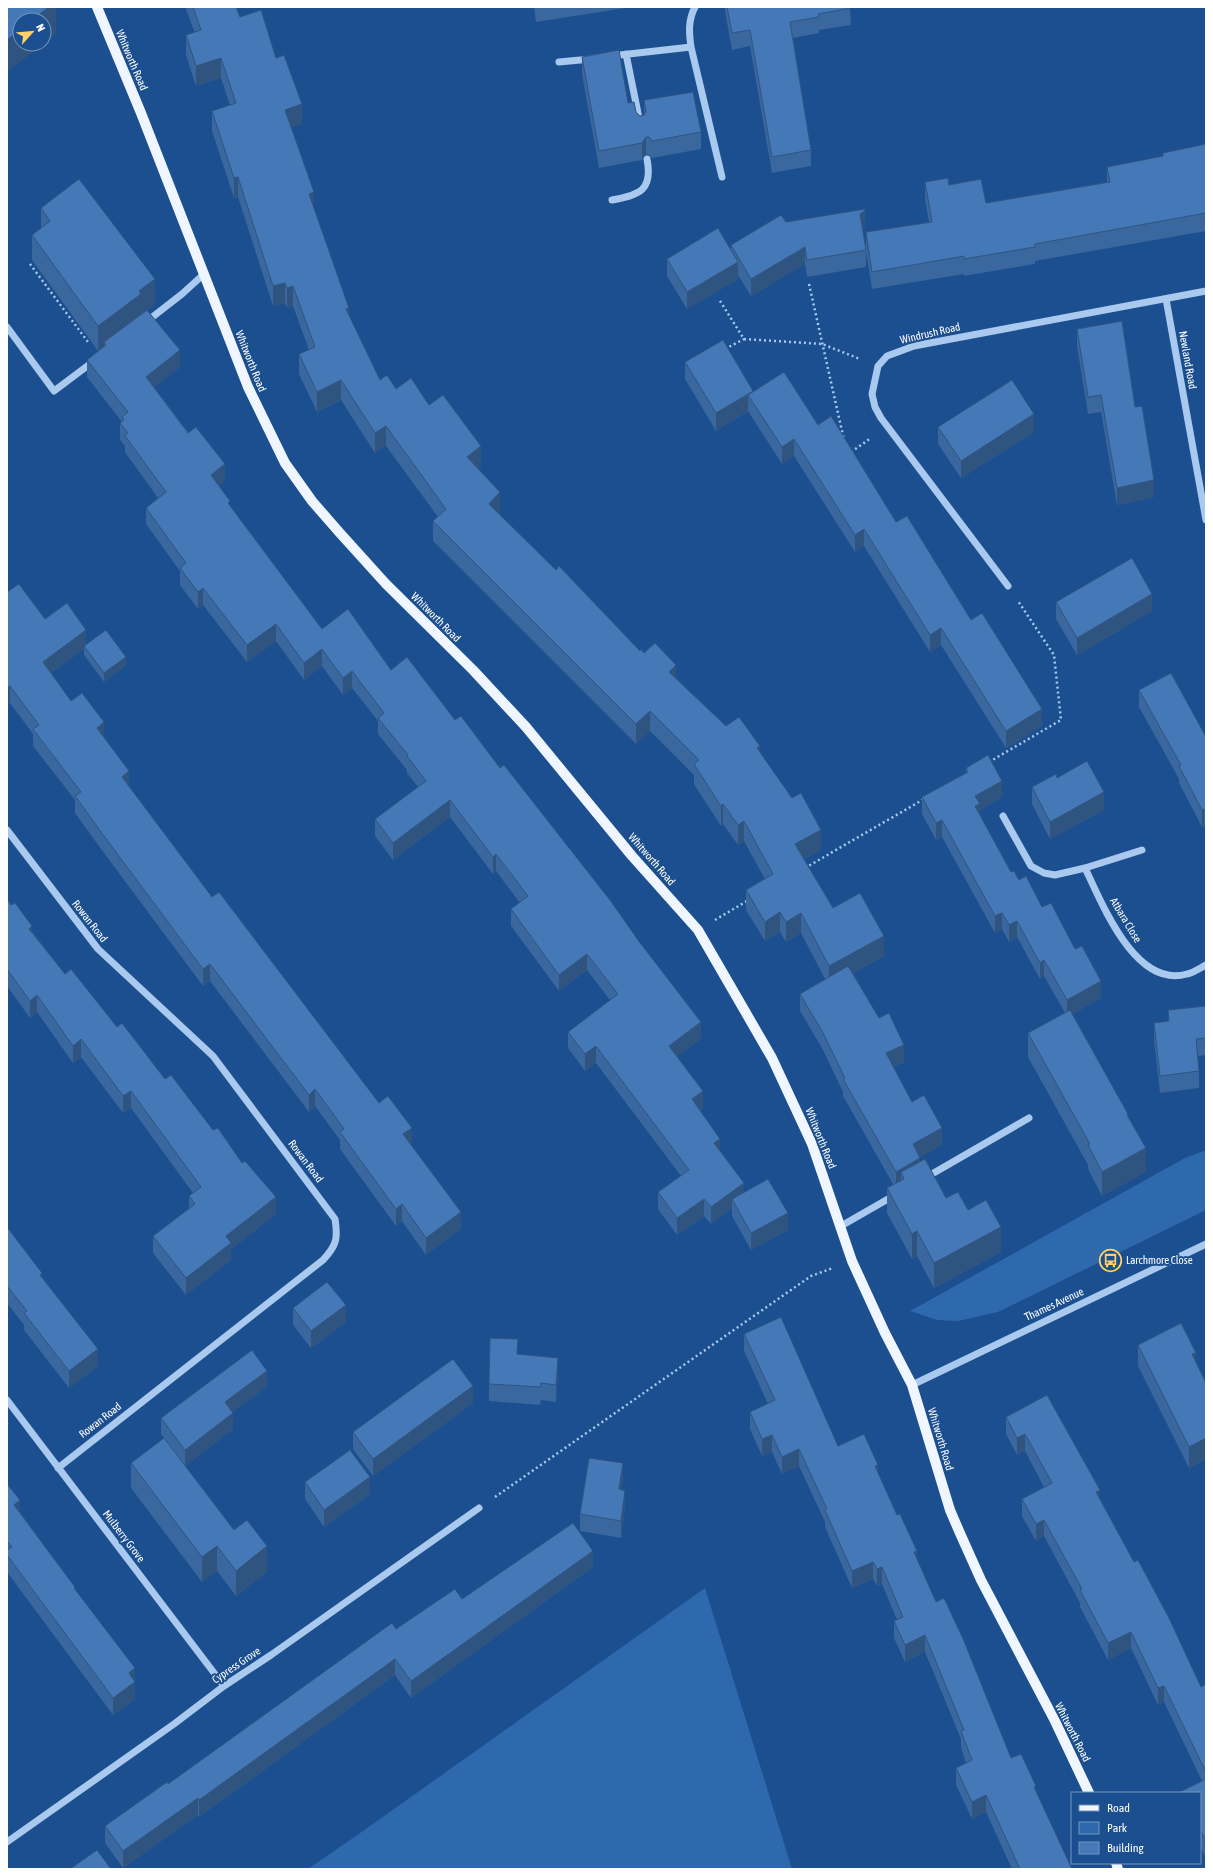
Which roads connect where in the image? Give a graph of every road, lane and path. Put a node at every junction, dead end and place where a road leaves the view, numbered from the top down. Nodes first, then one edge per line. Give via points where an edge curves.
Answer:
1 (97, 7) edge
2 (694, 7) edge
3 (691, 46) junction
4 (626, 54) junction
5 (559, 62) dead end
6 (641, 128) edge
7 (647, 159) dead end
8 (722, 177) dead end
9 (612, 200) dead end
10 (30, 264) dead end
11 (204, 274) junction
12 (809, 284) dead end
13 (1206, 291) edge
14 (1166, 299) junction
15 (720, 301) dead end
16 (141, 326) edge
17 (7, 327) edge
18 (744, 339) junction
19 (822, 344) junction
20 (719, 353) edge
21 (99, 357) joint
22 (878, 366) junction
23 (887, 427) junction
24 (844, 441) edge
25 (846, 448) edge
26 (1206, 520) edge
27 (1008, 586) joint
28 (986, 764) edge
29 (931, 795) edge
30 (1003, 816) dead end
31 (7, 830) edge
32 (1142, 850) dead end
33 (1085, 868) junction
34 (801, 870) edge
35 (753, 898) edge
36 (698, 930) junction
37 (1206, 965) edge
38 (1029, 1118) dead end
39 (915, 1184) edge
40 (902, 1191) edge
41 (841, 1226) junction
42 (1206, 1244) edge
43 (852, 1261) junction
44 (912, 1385) junction
45 (7, 1400) edge
46 (58, 1468) junction
47 (480, 1508) joint
48 (224, 1686) junction
49 (1089, 1792) edge
50 (7, 1842) edge

1 - 11 main road, Whitworth Road
2 - 3 street via 690,24
3 - 4 street
3 - 8 street
4 - 5 street
4 - 6 street
7 - 9 street via 649,178 646,187 632,197
10 - 21 path
11 - 16 street
11 - 36 main road, Whitworth Road via 248,387 285,463 312,501 386,584 473,670 526,727 632,856
12 - 19 path
13 - 14 street, Windrush Road
14 - 22 street, Windrush Road via 914,346 887,356
14 - 26 street, Newland Road
15 - 18 path
17 - 21 street via 54,391
18 - 19 path
18 - 20 path
19 - 22 path
19 - 24 path
22 - 23 street via 872,394 875,407
23 - 25 path via 849,454
23 - 27 street
27 - 28 path via 1054,655 1061,720
29 - 34 path
30 - 33 street via 1031,866 1055,875
31 - 46 street, Rowan Road via 98,949 213,1056 335,1219 338,1235 333,1250 323,1260
32 - 33 street
33 - 37 street, Atbara Close via 1123,941 1144,964 1154,970 1175,975 1187,974
35 - 36 path
36 - 41 main road, Whitworth Road via 772,1058 812,1144
38 - 39 street
40 - 41 street
41 - 43 main road, Whitworth Road
42 - 44 street, Thames Avenue
43 - 44 main road, Whitworth Road
43 - 47 path via 811,1276
44 - 49 main road, Whitworth Road via 950,1510 959,1531 981,1580 1055,1721
45 - 46 street, Mulberry Grove
46 - 48 street, Mulberry Grove
47 - 48 street, Cypress Grove
48 - 50 street, Cypress Grove

